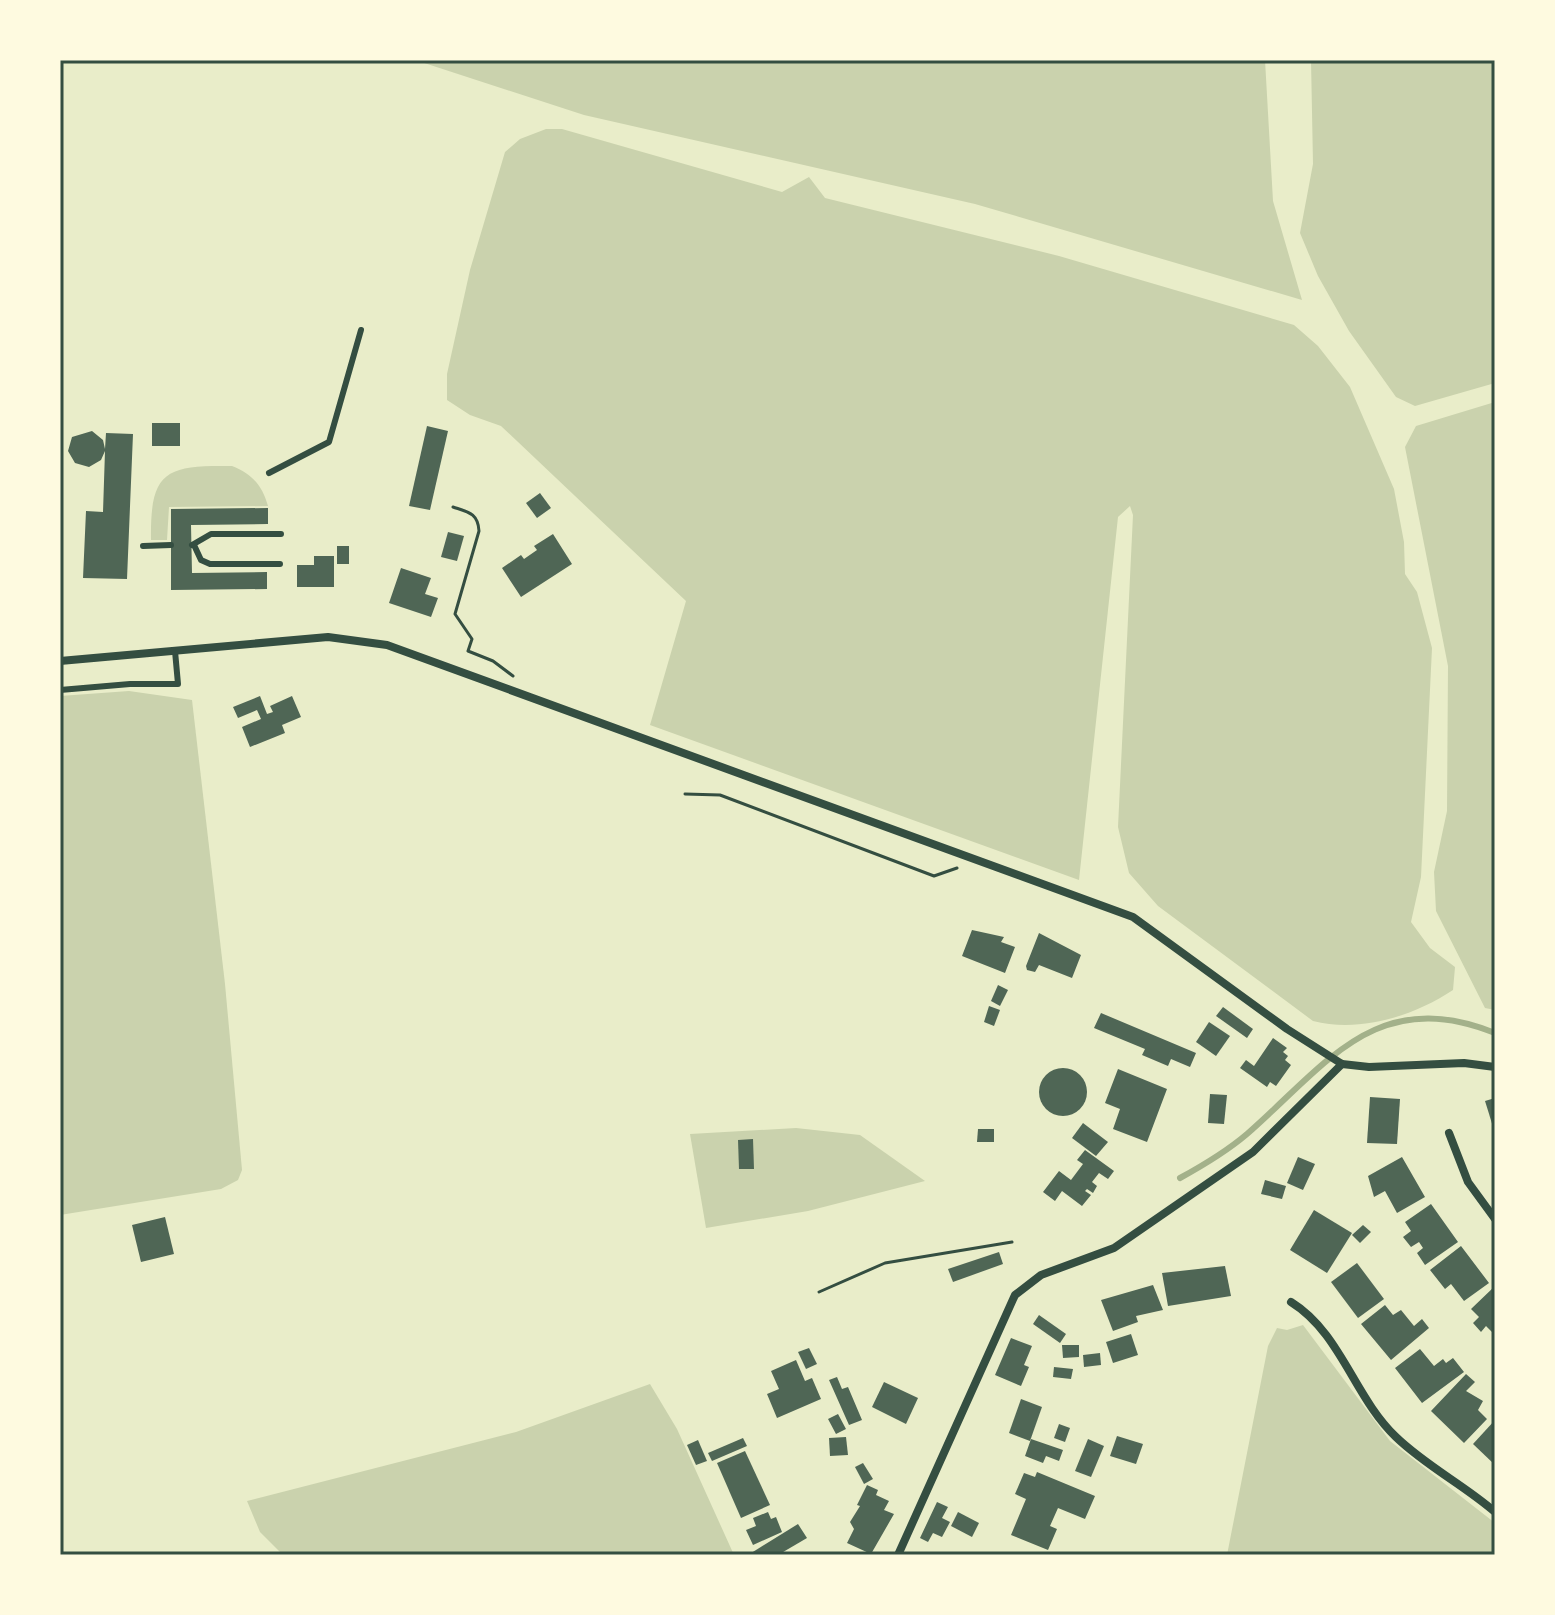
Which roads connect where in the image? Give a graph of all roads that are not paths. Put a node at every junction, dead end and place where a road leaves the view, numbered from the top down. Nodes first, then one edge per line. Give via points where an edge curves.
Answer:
1 (361, 330) dead end
2 (269, 473) dead end
3 (281, 534) dead end
4 (171, 545) dead end
5 (143, 546) dead end
6 (280, 564) dead end
7 (175, 651) junction
8 (60, 661) edge
9 (60, 690) edge
10 (1339, 1062) junction
11 (1495, 1067) edge
12 (1449, 1133) dead end
13 (1495, 1219) edge
14 (1291, 1302) dead end
15 (1495, 1512) edge
16 (898, 1555) edge

1 - 2 lane via 329,442
3 - 6 lane via 211,534 193,545 201,560 210,564
4 - 5 lane
7 - 8 street
7 - 9 lane via 178,684
7 - 10 street via 328,637 387,645 1133,917
10 - 11 street via 1369,1067
10 - 16 street via 1253,1152 1114,1248 1041,1275 1015,1295
12 - 13 street via 1468,1182
14 - 15 street via 1319,1324 1366,1401 1396,1437

